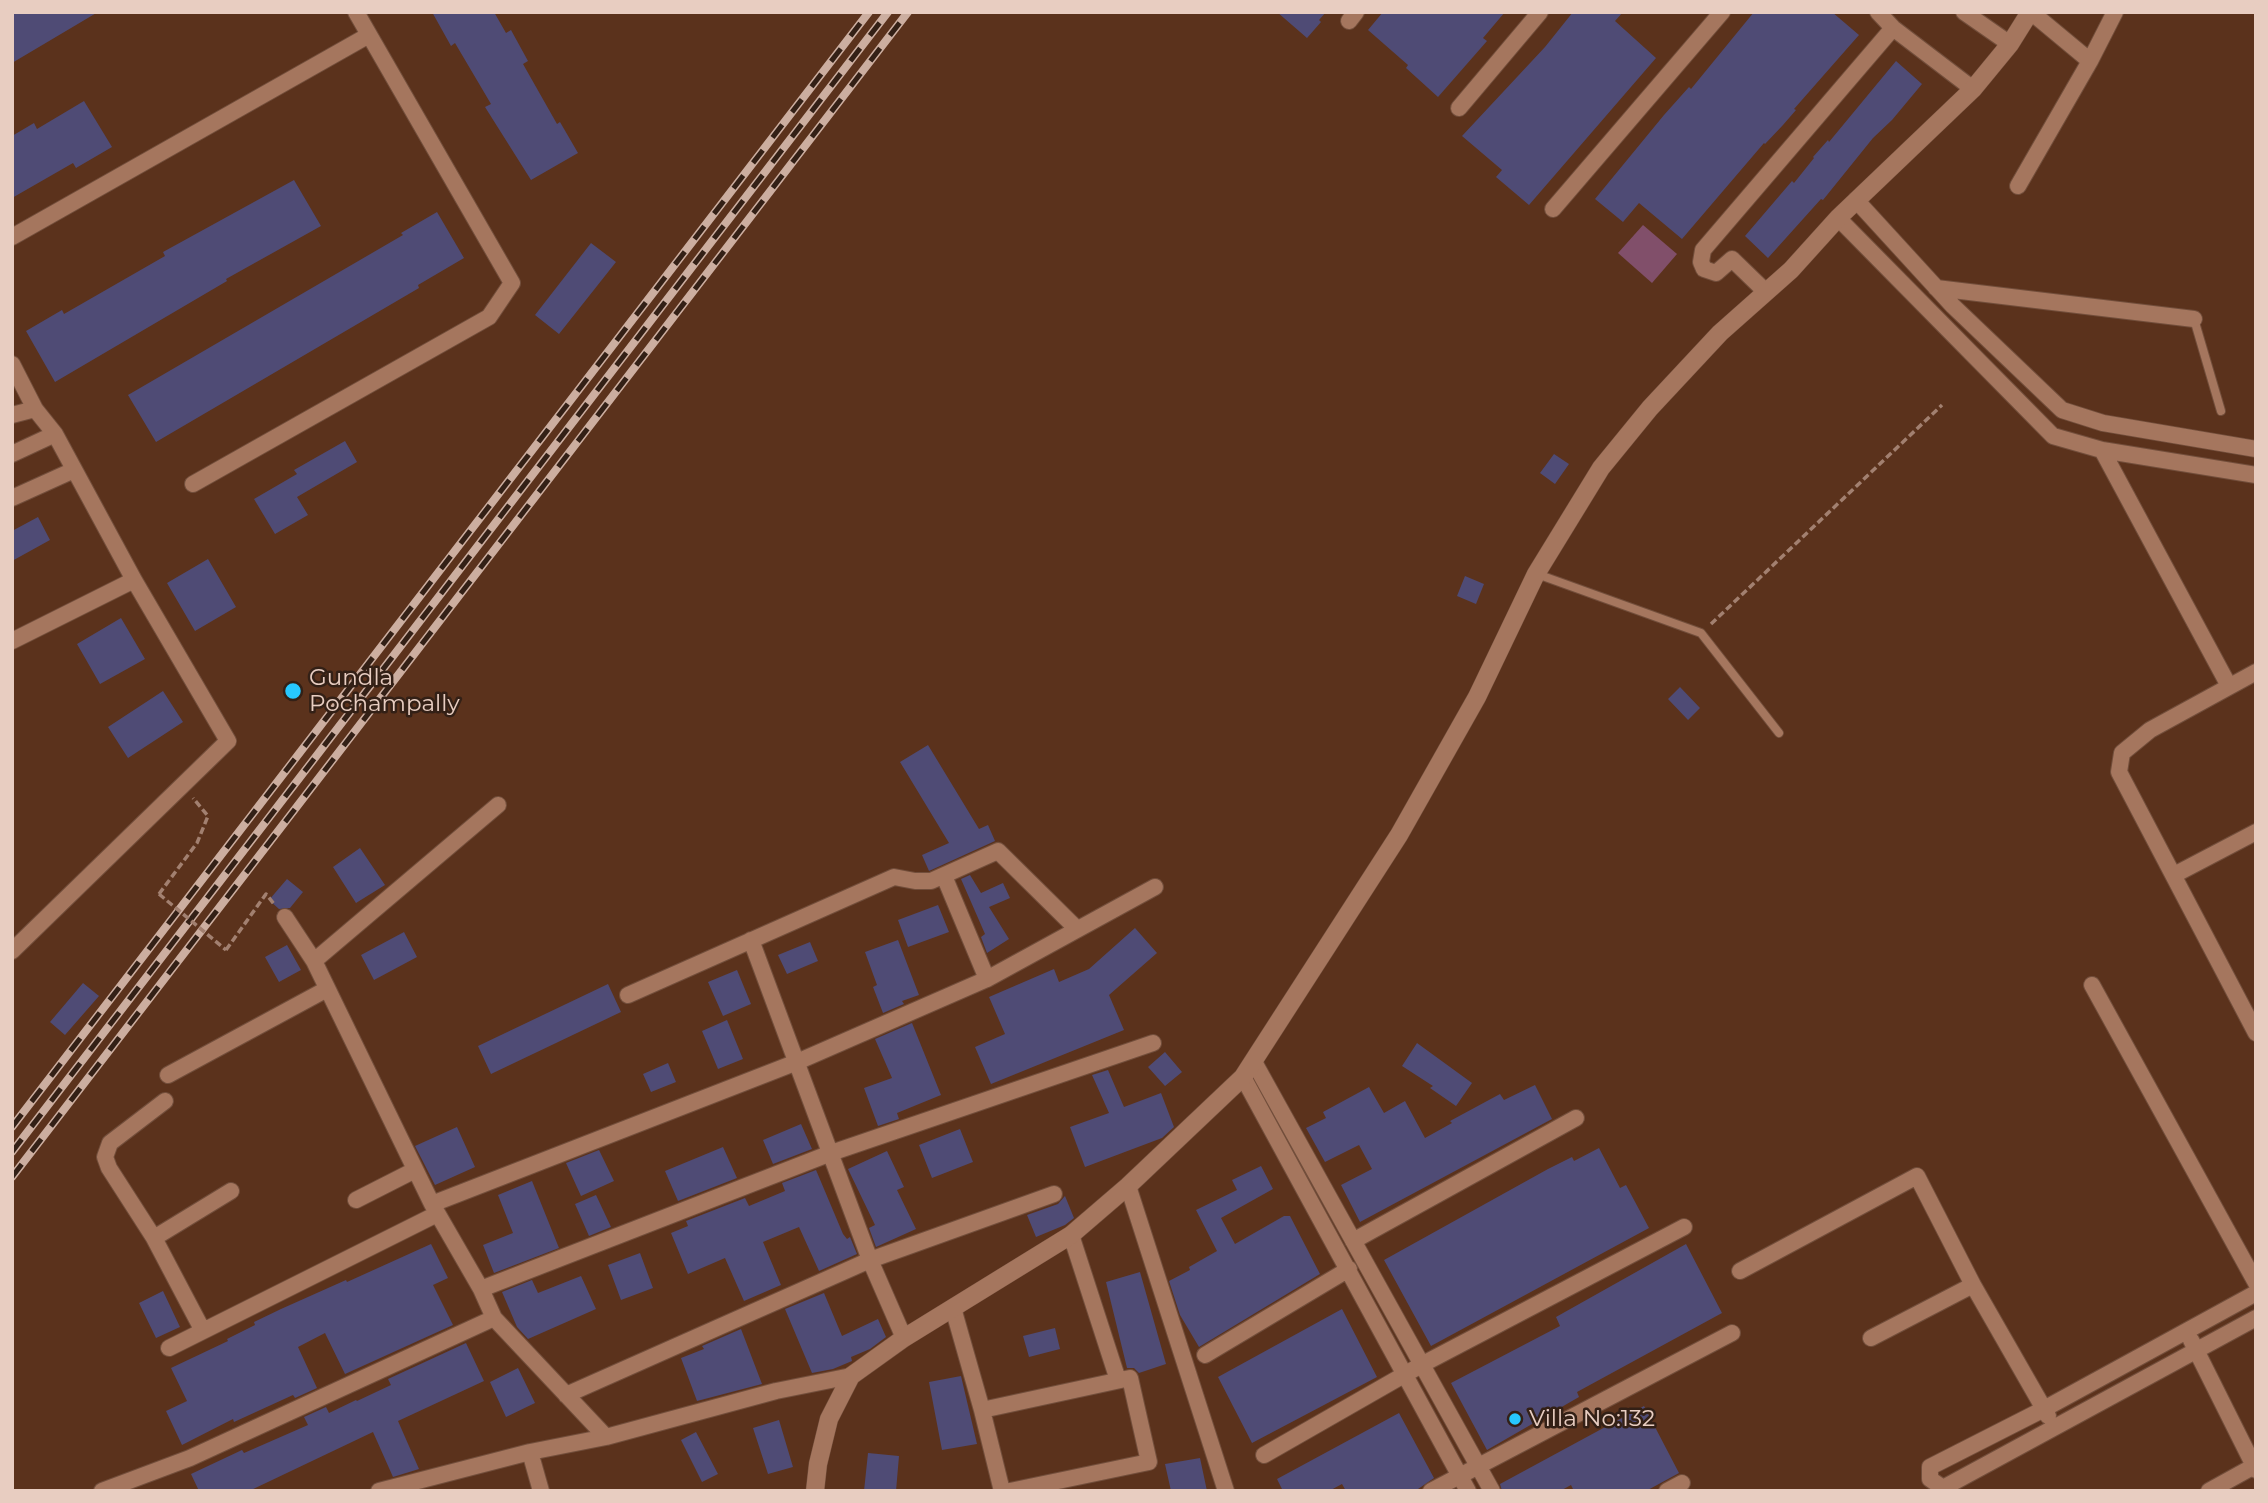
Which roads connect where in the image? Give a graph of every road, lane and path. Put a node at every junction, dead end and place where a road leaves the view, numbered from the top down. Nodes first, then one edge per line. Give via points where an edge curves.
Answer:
1 (356, 12) edge
2 (1540, 12) edge
3 (1722, 12) edge
4 (1878, 12) edge
5 (2031, 12) edge
6 (2115, 12) edge
7 (1974, 15) edge
8 (1893, 28) junction
9 (369, 35) junction
10 (2010, 44) junction
11 (2090, 61) junction
12 (1973, 89) junction
13 (1459, 108) dead end
14 (2018, 186) dead end
15 (1856, 200) junction
16 (1553, 209) dead end
17 (1838, 218) junction
18 (12, 237) edge
19 (1936, 288) junction
20 (1766, 292) junction
21 (2194, 319) joint
22 (12, 364) edge
23 (1942, 405) dead end
24 (35, 409) junction
25 (2221, 411) dead end
26 (12, 415) edge
27 (55, 434) junction
28 (2256, 449) edge
29 (2102, 450) junction
30 (12, 454) edge
31 (74, 470) junction
32 (2256, 475) edge
33 (193, 484) dead end
34 (12, 498) edge
35 (1536, 574) junction
36 (134, 580) junction
37 (1702, 633) junction
38 (12, 641) edge
39 (2256, 672) edge
40 (2229, 686) junction
41 (1779, 733) dead end
42 (183, 786) junction
43 (498, 805) dead end
44 (2256, 832) edge
45 (2174, 875) junction
46 (944, 876) junction
47 (1155, 887) dead end
48 (266, 894) dead end
49 (285, 917) dead end
50 (1077, 929) junction
51 (751, 940) junction
52 (12, 951) edge
53 (314, 961) junction
54 (987, 979) junction
55 (2092, 985) dead end
56 (327, 989) junction
57 (628, 995) dead end
58 (2256, 1034) edge
59 (1153, 1043) dead end
60 (797, 1062) junction
61 (1254, 1062) junction
62 (168, 1075) dead end
63 (1243, 1077) junction
64 (164, 1101) dead end
65 (1576, 1118) dead end
66 (831, 1153) junction
67 (415, 1170) junction
68 (1128, 1185) junction
69 (231, 1191) dead end
70 (1054, 1194) dead end
71 (356, 1200) dead end
72 (434, 1209) junction
73 (1684, 1227) dead end
74 (1070, 1235) junction
75 (155, 1238) junction
76 (1353, 1241) junction
77 (870, 1260) junction
78 (1349, 1269) junction
79 (1740, 1271) dead end
80 (2256, 1283) edge
81 (1973, 1285) junction
82 (481, 1289) junction
83 (2256, 1293) edge
84 (953, 1308) junction
85 (494, 1318) junction
86 (2256, 1318) edge
87 (2186, 1330) junction
88 (203, 1331) junction
89 (1731, 1334) dead end
90 (904, 1338) junction
91 (1871, 1339) dead end
92 (169, 1348) dead end
93 (2196, 1350) junction
94 (1205, 1355) dead end
95 (1423, 1364) junction
96 (1405, 1374) junction
97 (851, 1376) junction
98 (1118, 1380) junction
99 (566, 1395) junction
100 (2044, 1409) junction
101 (982, 1410) junction
102 (2053, 1428) junction
103 (606, 1437) junction
104 (530, 1452) junction
105 (1264, 1455) dead end
106 (1478, 1465) junction
107 (2255, 1467) edge
108 (1460, 1475) junction
109 (102, 1491) edge
110 (379, 1491) edge
111 (541, 1491) edge
112 (815, 1491) edge
113 (1002, 1491) edge
114 (1010, 1491) edge
115 (1226, 1491) edge
116 (1431, 1491) edge
117 (1468, 1491) edge
118 (1492, 1491) edge
119 (2209, 1491) edge

1 - 9 street
2 - 13 street
3 - 16 street
4 - 8 street
5 - 10 main road
5 - 11 street
6 - 11 street
7 - 10 street
8 - 12 street
8 - 20 street via 1703,250 1704,269 1718,272 1732,259
9 - 18 street
9 - 33 street via 512,283 489,317
10 - 12 main road
11 - 14 street
12 - 15 main road
15 - 17 main road
15 - 19 street
17 - 20 main road
17 - 29 street via 2053,436
19 - 21 street
19 - 28 street via 2062,410 2103,423
20 - 35 main road via 1720,333 1601,468
21 - 25 lane
22 - 24 street
23 - 37 path
24 - 26 street
24 - 27 street
27 - 30 street
27 - 31 street
29 - 32 street
29 - 40 street
31 - 34 street
31 - 36 street
35 - 37 lane
35 - 61 main road via 1477,697 1399,835
36 - 38 street
36 - 42 street via 228,741
37 - 41 lane
39 - 40 street
40 - 45 street via 2150,730 2122,753 2119,772
42 - 48 path, bridge via 208,816 197,843 159,894 226,950
42 - 52 street
43 - 53 street
44 - 45 street
45 - 58 street
46 - 50 street via 998,851
46 - 51 street via 931,881 894,877
46 - 54 street
47 - 50 street
49 - 53 street
50 - 54 street
51 - 57 street
51 - 60 street
53 - 56 street
54 - 60 street
55 - 80 street
56 - 62 street
56 - 67 street
59 - 66 street
60 - 66 street
60 - 72 street
61 - 63 main road
61 - 76 street
63 - 68 main road
63 - 78 street
64 - 75 street via 106,1149 109,1168
65 - 76 street
66 - 77 street
66 - 82 street
67 - 71 street
67 - 72 street
68 - 74 main road
68 - 115 street
69 - 75 street
70 - 77 street
72 - 82 street
72 - 88 street
73 - 95 street
74 - 84 main road
74 - 98 street
75 - 88 street
76 - 95 street
77 - 90 street
77 - 99 street
78 - 94 street
78 - 96 street
79 - 81 street via 1917,1176
81 - 91 street
81 - 100 street
82 - 85 street
83 - 87 street
84 - 90 main road
84 - 101 street
85 - 99 street
85 - 109 street via 190,1458
86 - 93 street
87 - 93 street
87 - 100 street
88 - 92 street
89 - 106 street
90 - 97 main road
93 - 102 street
93 - 107 street
95 - 96 street
95 - 106 street
96 - 105 street
96 - 108 street
97 - 103 street via 776,1391
97 - 112 main road via 830,1419
98 - 101 street
98 - 114 street via 1130,1378 1149,1462
99 - 103 street
100 - 102 street
100 - 102 street via 1930,1467 1930,1479 1943,1488
101 - 113 street
103 - 104 street
104 - 110 street
104 - 111 street
106 - 108 street
106 - 118 street
107 - 119 street
108 - 116 street
108 - 117 street

